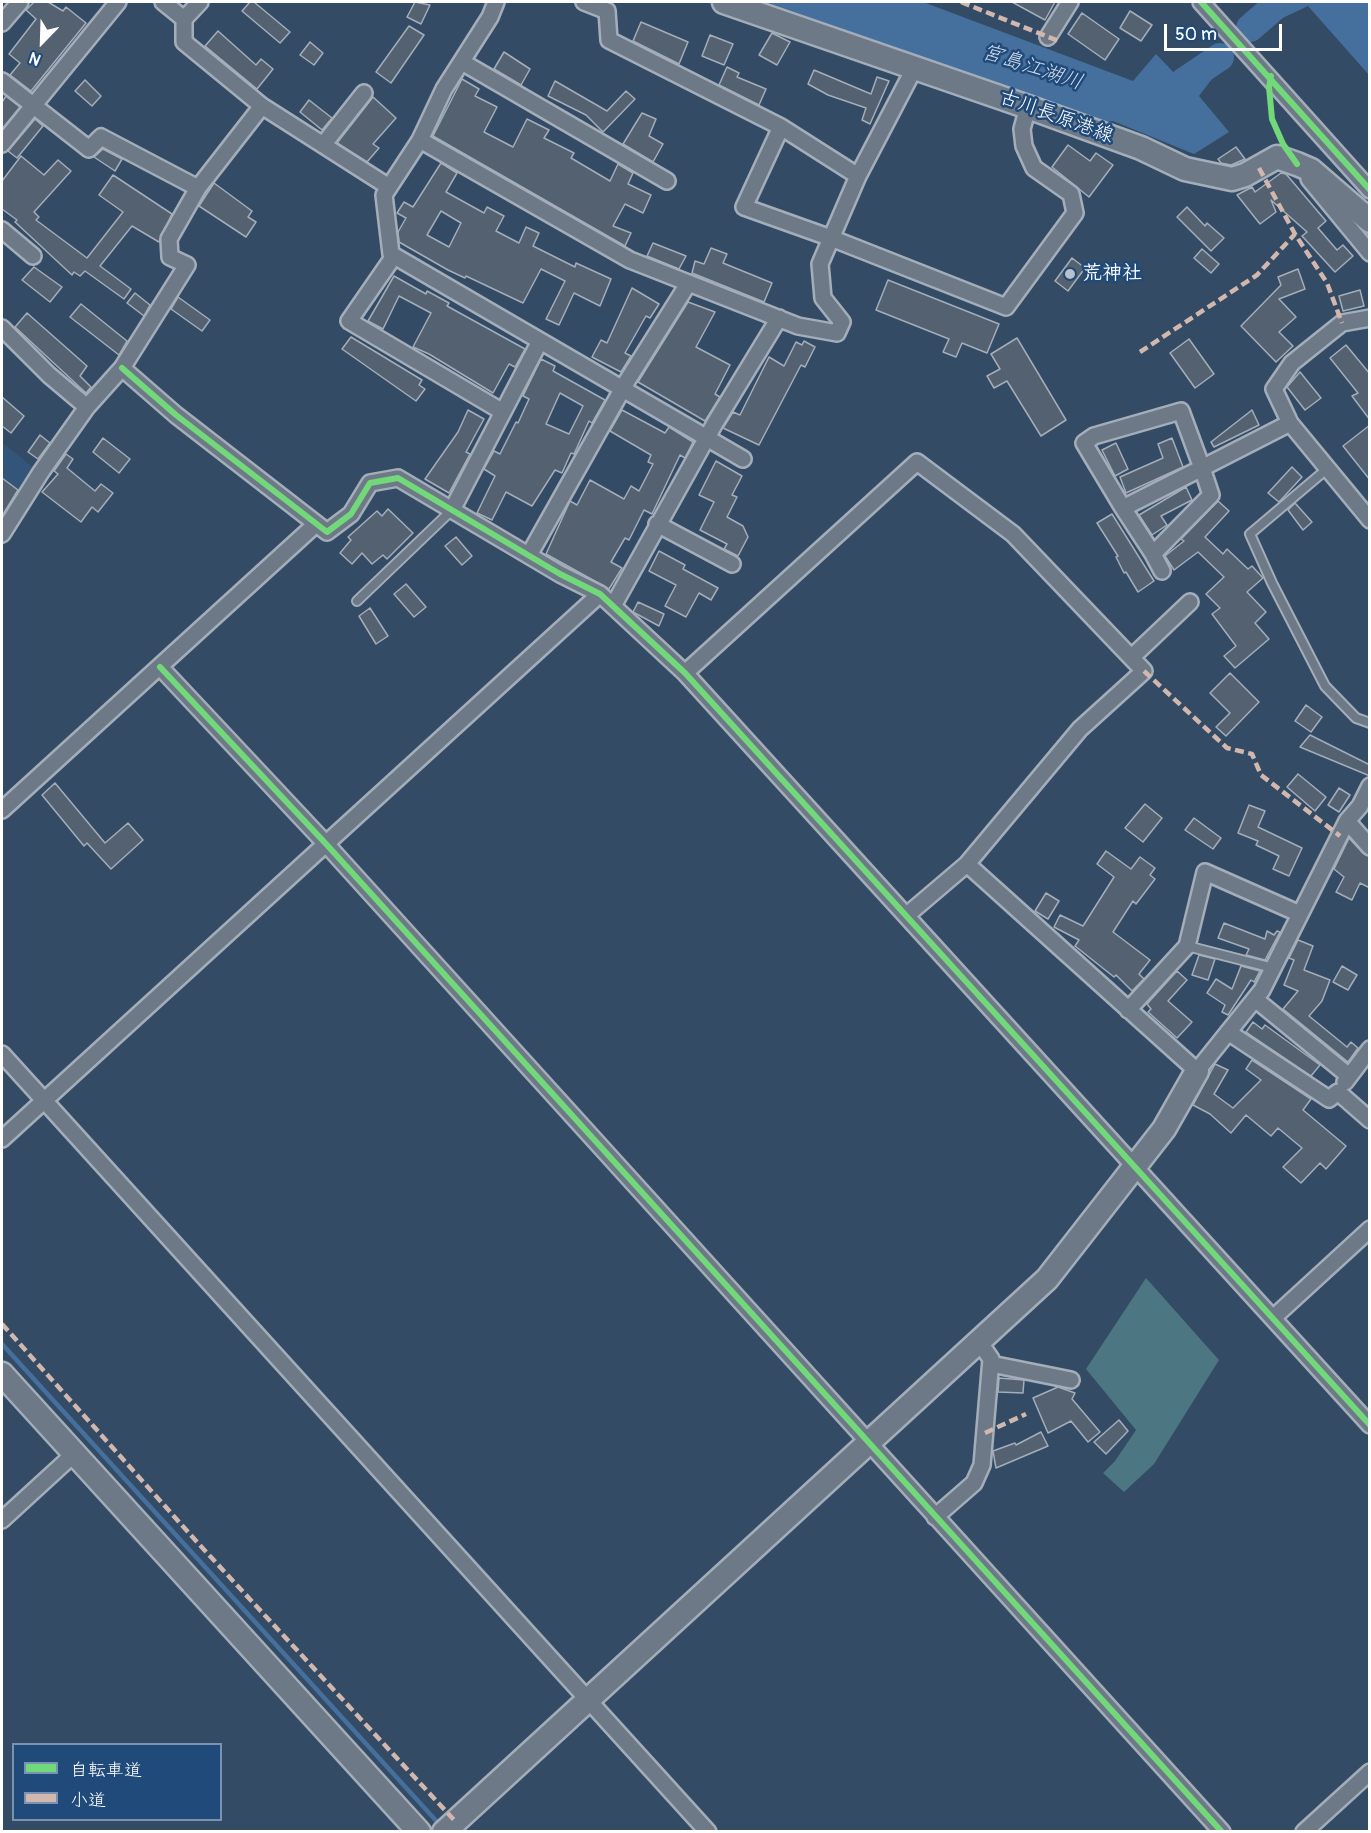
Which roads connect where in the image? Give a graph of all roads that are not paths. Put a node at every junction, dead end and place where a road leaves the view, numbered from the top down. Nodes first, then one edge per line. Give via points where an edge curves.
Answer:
1 (20, 2) edge
2 (117, 2) edge
3 (163, 2) edge
4 (200, 2) edge
5 (496, 2) edge
6 (584, 2) edge
7 (724, 2) edge
8 (1070, 2) edge
9 (1201, 2) edge
10 (183, 19) junction
11 (2, 23) edge
12 (1048, 37) dead end
13 (462, 62) junction
14 (915, 67) junction
15 (2, 81) edge
16 (364, 93) dead end
17 (262, 105) junction
18 (32, 106) junction
19 (1028, 107) junction
20 (781, 127) junction
21 (420, 140) junction
22 (2, 144) edge
23 (323, 145) junction
24 (1297, 164) junction
25 (858, 176) junction
26 (667, 181) dead end
27 (389, 187) junction
28 (198, 188) junction
29 (1370, 190) edge
30 (1370, 221) edge
31 (2, 230) edge
32 (831, 238) junction
33 (1370, 253) edge
34 (33, 256) dead end
35 (394, 256) junction
36 (688, 284) junction
37 (779, 318) junction
38 (1370, 318) edge
39 (2, 328) edge
40 (540, 341) junction
41 (122, 368) junction
42 (623, 389) junction
43 (87, 407) junction
44 (503, 412) junction
45 (1290, 423) junction
46 (707, 437) junction
47 (743, 459) dead end
48 (1202, 468) junction
49 (1328, 468) junction
50 (1123, 508) junction
51 (452, 510) junction
52 (1370, 520) edge
53 (316, 524) junction
54 (657, 524) junction
55 (2, 534) edge
56 (1153, 554) junction
57 (529, 555) junction
58 (732, 564) dead end
59 (1162, 571) dead end
60 (600, 594) junction
61 (357, 601) dead end
62 (1190, 602) dead end
63 (612, 606) junction
64 (1132, 657) junction
65 (160, 667) junction
66 (685, 673) junction
67 (1370, 723) edge
68 (1370, 786) edge
69 (2, 810) edge
70 (1347, 821) junction
71 (327, 845) junction
72 (1370, 847) edge
73 (967, 864) junction
74 (1300, 914) junction
75 (907, 915) junction
76 (1186, 946) junction
77 (1273, 968) junction
78 (1255, 999) junction
79 (1128, 1010) junction
80 (1228, 1032) junction
81 (1370, 1049) edge
82 (2, 1054) edge
83 (1197, 1071) junction
84 (1349, 1076) junction
85 (1338, 1092) junction
86 (45, 1100) junction
87 (1370, 1120) edge
88 (2, 1139) edge
89 (1135, 1169) junction
90 (1370, 1229) edge
91 (1273, 1318) junction
92 (980, 1343) junction
93 (991, 1364) junction
94 (2, 1374) edge
95 (1071, 1380) dead end
96 (1370, 1425) edge
97 (868, 1444) junction
98 (74, 1454) junction
99 (934, 1517) junction
100 (2, 1520) edge
101 (589, 1699) junction
102 (1370, 1772) edge
103 (448, 1828) edge
104 (418, 1832) edge
105 (708, 1832) edge
106 (1222, 1832) edge
107 (1304, 1832) edge

1 - 11 street
2 - 18 street
3 - 10 street
4 - 10 street
5 - 13 street
6 - 20 street via 607,11 609,40
7 - 14 street, 古川長原港線
8 - 12 street
9 - 29 street
10 - 17 street via 184,42
13 - 21 street via 444,89
13 - 26 street
14 - 19 street, 古川長原港線
14 - 25 street
15 - 18 street
16 - 23 street
17 - 23 street
17 - 28 street
18 - 22 street
18 - 28 street via 89,149 101,137
19 - 24 street, 古川長原港線 via 1140,148 1185,169 1207,174 1232,179 1277,158
19 - 32 street via 1022,129 1024,146 1034,168 1071,194 1075,213 1006,307
20 - 25 street
20 - 32 street via 744,207
21 - 27 street
21 - 36 street via 630,260
23 - 27 street
24 - 30 street, 古川長原港線 via 1311,170
24 - 33 street
25 - 32 street
27 - 35 street via 384,195
28 - 41 street via 170,239 170,257 187,266
31 - 34 street
32 - 37 street via 820,264 819,280 823,298 842,322 837,333
35 - 40 street
35 - 44 street via 349,321
36 - 37 street
36 - 42 street
37 - 46 street
38 - 45 street via 1342,324 1292,363 1274,389
39 - 43 street
40 - 42 street
40 - 44 street
41 - 43 street
41 - 53 street
42 - 46 street
42 - 57 street
43 - 55 street
44 - 51 street
45 - 48 street
45 - 49 street
46 - 47 street
46 - 54 street
48 - 50 street
48 - 50 street via 1181,411 1094,436 1084,443
48 - 56 street via 1211,495
49 - 52 street
49 - 67 lane via 1250,534 1325,686 1356,718
50 - 56 street
51 - 53 street via 398,478 370,483 351,514 327,532
51 - 57 street
51 - 61 lane
53 - 65 street
54 - 58 street
54 - 63 street
56 - 59 street
57 - 60 street
60 - 63 street
60 - 71 street
62 - 64 street
63 - 66 street
64 - 66 street via 1013,534 917,462
64 - 73 street via 1144,670 1080,729
65 - 69 street
65 - 71 street
66 - 75 street
68 - 70 street
70 - 72 street
70 - 74 street
71 - 86 street
71 - 97 street
73 - 75 street
73 - 79 street
74 - 76 street via 1205,872
74 - 77 street
75 - 89 street
76 - 77 lane
76 - 79 street
77 - 78 street
78 - 80 street
78 - 84 street
79 - 83 street
80 - 83 street
80 - 85 street via 1329,1099
81 - 84 street
82 - 86 street
83 - 89 street via 1164,1129
84 - 85 street
85 - 87 street
86 - 88 street
86 - 101 street
89 - 91 street
89 - 92 street via 1047,1279
90 - 91 street
91 - 96 street
92 - 93 street
92 - 97 street
93 - 95 street
93 - 99 street via 982,1465 974,1483
94 - 98 street
97 - 99 street
97 - 101 street
98 - 100 street
98 - 104 street
99 - 106 street
101 - 103 street
101 - 105 street
102 - 107 street

